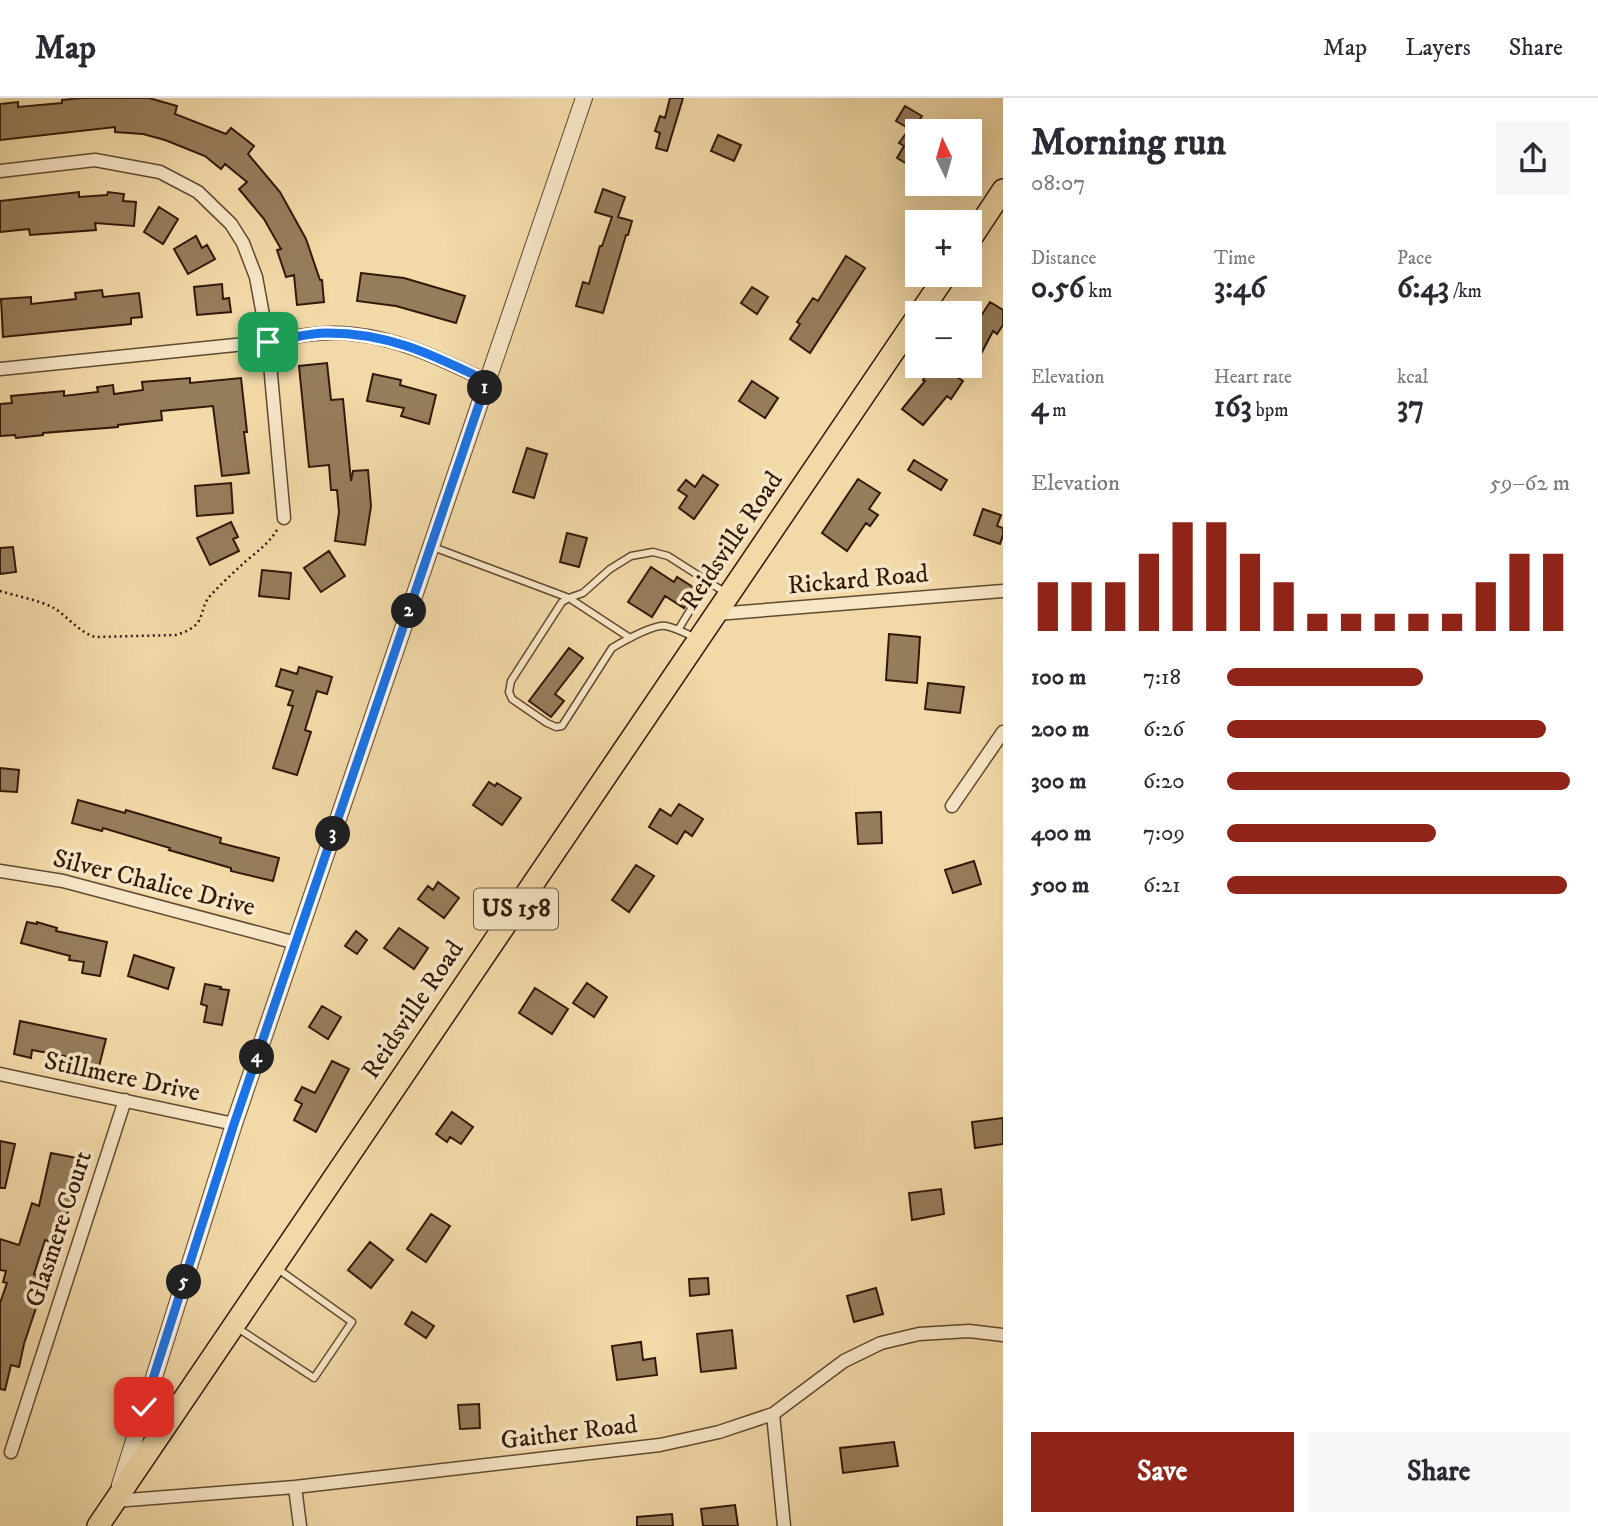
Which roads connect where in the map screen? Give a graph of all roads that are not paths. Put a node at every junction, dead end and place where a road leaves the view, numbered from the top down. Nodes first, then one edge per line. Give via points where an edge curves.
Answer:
1 (584, 98) edge
2 (0, 171) edge
3 (1003, 190) edge
4 (982, 222) edge
5 (905, 334) edge
6 (268, 342) junction
7 (0, 369) edge
8 (487, 381) junction
9 (284, 518) road end
10 (431, 547) junction
11 (708, 582) junction
12 (1003, 591) edge
13 (729, 595) junction
14 (569, 598) junction
15 (716, 614) junction
16 (678, 630) junction
17 (630, 638) junction
18 (699, 639) junction
19 (1003, 732) edge
20 (952, 806) dead end
21 (0, 871) edge
22 (296, 943) junction
23 (0, 1073) edge
24 (125, 1100) junction
25 (234, 1124) junction
26 (274, 1266) junction
27 (234, 1325) junction
28 (1003, 1335) edge
29 (773, 1414) junction
30 (11, 1452) dead end
31 (295, 1487) junction
32 (115, 1501) junction
33 (98, 1526) edge
34 (300, 1526) edge
35 (784, 1526) edge

1 - 8 street
2 - 6 street via 95,160 160,172 198,192 231,224 243,243 256,277
3 - 4 highway
5 - 13 highway, Reidsville Road / US 158
6 - 7 street
6 - 8 street via 324,333 393,341
6 - 9 street
8 - 10 street
10 - 14 lane
10 - 22 street
11 - 13 lane
11 - 14 lane via 668,556 642,553
11 - 16 lane
12 - 15 street, Rickard Road
13 - 15 highway, Reidsville Road / US 158
14 - 17 lane
14 - 17 lane via 511,681 509,692 512,699 547,723 562,726 612,648
15 - 18 highway, Reidsville Road / US 158
16 - 17 lane via 659,626
16 - 18 lane
18 - 26 highway, Reidsville Road / US 158
19 - 20 street
21 - 22 street, Silver Chalice Drive via 63,881
22 - 25 street
23 - 24 street, Stillmere Drive
24 - 25 street, Stillmere Drive
24 - 30 street, Glasmere Court
25 - 32 street
26 - 27 highway, Reidsville Road / US 158
26 - 27 lane via 352,1322 314,1378
27 - 32 highway, Reidsville Road / US 158
28 - 29 street, Gaither Road via 919,1334 881,1343 844,1361
29 - 31 street, Gaither Road via 660,1445
29 - 35 street
31 - 32 street, Gaither Road
31 - 34 street
32 - 33 highway, Reidsville Road / US 158

